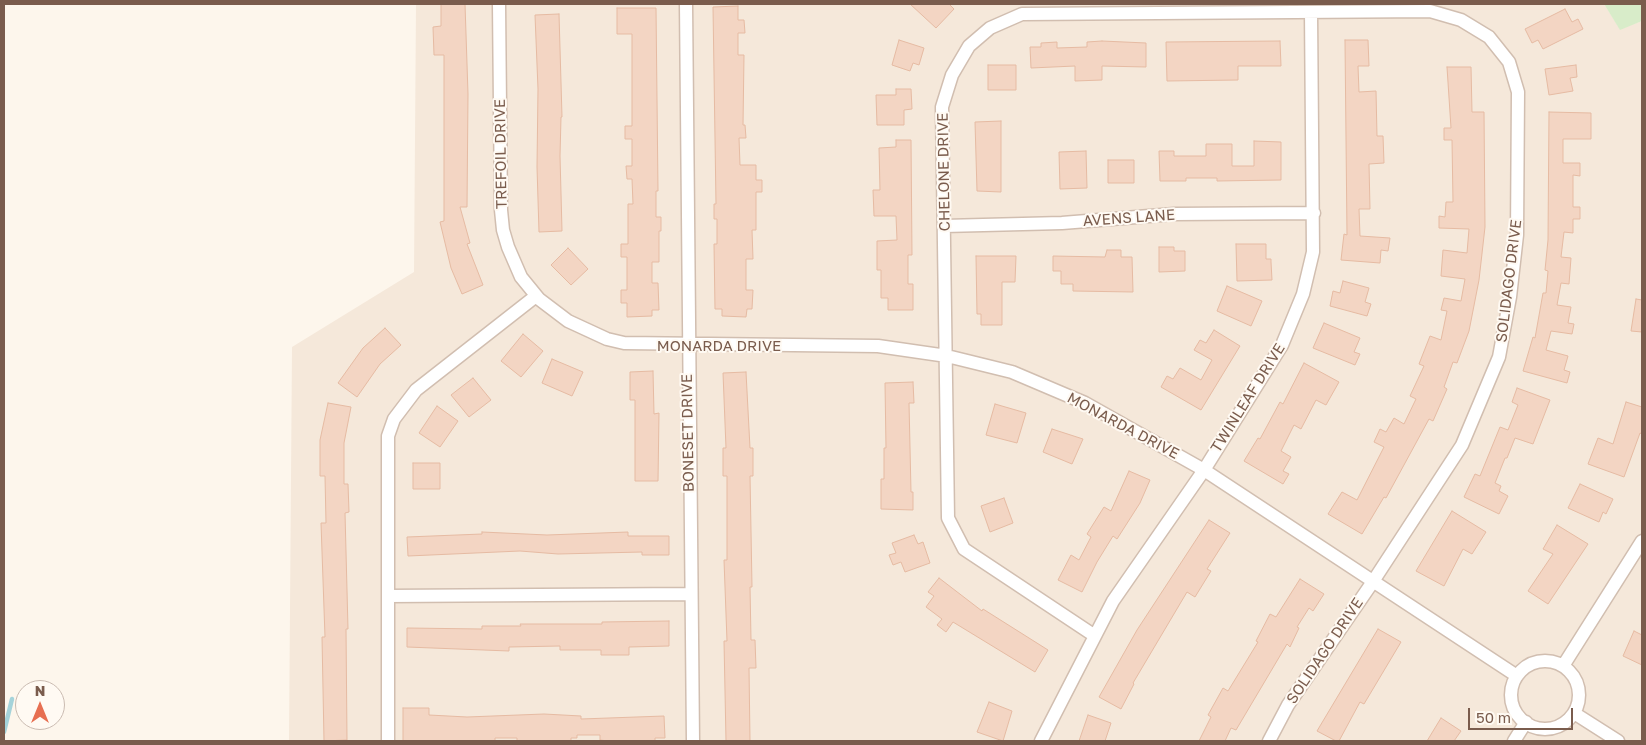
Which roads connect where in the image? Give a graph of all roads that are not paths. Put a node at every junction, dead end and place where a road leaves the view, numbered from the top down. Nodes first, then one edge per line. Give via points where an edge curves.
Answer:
1 (499, 4) edge
2 (686, 4) edge
3 (1311, 12) junction
4 (1314, 213) junction
5 (944, 226) junction
6 (536, 296) junction
7 (688, 346) junction
8 (947, 356) junction
9 (1204, 470) junction
10 (1642, 540) edge
11 (1372, 582) junction
12 (690, 594) junction
13 (388, 596) junction
14 (1095, 636) junction
15 (1563, 666) junction
16 (1517, 676) junction
17 (1574, 713) junction
18 (1526, 722) junction
19 (388, 741) edge
20 (692, 741) edge
21 (1041, 741) edge
22 (1269, 741) edge
23 (1514, 741) edge
24 (1618, 741) edge

1 - 6 street, TREFOIL DRIVE via 501,210 508,248 521,277
2 - 7 street, BONESET DRIVE
3 - 4 street, TWINLEAF DRIVE
3 - 5 street, CHELONE DRIVE via 1022,14 990,28 969,46 952,74 942,106
3 - 11 street, SOLIDAGO DRIVE via 1430,11 1461,20 1489,37 1509,62 1518,92 1517,235 1499,357 1462,444
4 - 5 street, AVENS LANE via 1174,214 1062,223
4 - 9 street, TWINLEAF DRIVE via 1313,252 1303,294 1282,345
5 - 8 street, CHELONE DRIVE
6 - 7 street, MONARDA DRIVE via 568,322 607,339 624,344
6 - 13 street via 416,390 394,419 387,451
7 - 8 street, MONARDA DRIVE via 878,346
7 - 12 street, BONESET DRIVE
8 - 9 street, MONARDA DRIVE via 1012,372 1085,403
8 - 14 street, CHELONE DRIVE via 948,518 964,549
9 - 11 street, MONARDA DRIVE
9 - 14 street, TWINLEAF DRIVE via 1113,601
10 - 15 street
11 - 16 street, MONARDA DRIVE
11 - 22 street, SOLIDAGO DRIVE via 1288,705
12 - 13 street
12 - 20 street, BONESET DRIVE
13 - 19 street
14 - 21 street, TWINLEAF DRIVE
15 - 16 street via 1547,661 1535,662
15 - 17 street via 1576,679 1579,690 1579,702
16 - 18 street via 1512,698 1515,710
17 - 18 street via 1556,727 1544,729
17 - 24 street
18 - 23 street

